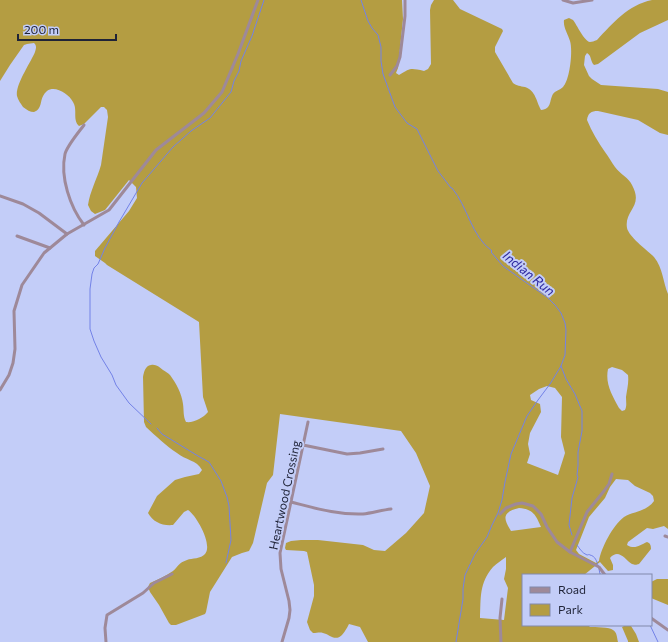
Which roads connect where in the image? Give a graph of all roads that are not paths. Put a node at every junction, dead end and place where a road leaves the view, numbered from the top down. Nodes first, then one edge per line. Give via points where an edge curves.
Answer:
1 (258, 0) edge
2 (405, 0) edge
3 (563, 0) edge
4 (592, 0) edge
5 (390, 75) dead end
6 (84, 125) dead end
7 (0, 196) edge
8 (84, 225) junction
9 (67, 234) junction
10 (17, 236) dead end
11 (50, 248) junction
12 (0, 390) edge
13 (308, 422) dead end
14 (303, 445) junction
15 (384, 449) dead end
16 (612, 474) dead end
17 (291, 502) junction
18 (391, 509) dead end
19 (500, 514) dead end
20 (570, 552) junction
21 (172, 574) dead end
22 (604, 574) edge
23 (502, 600) dead end
24 (652, 619) edge
25 (668, 630) edge
26 (106, 642) edge
27 (282, 642) edge
28 (501, 642) edge

1 - 8 street via 222,92 204,113 156,150 109,210
2 - 5 street via 400,57
3 - 4 street via 573,3
6 - 8 street via 65,153 64,170 66,187 74,210
7 - 9 street via 34,210
8 - 9 street
9 - 11 street
10 - 11 street
11 - 12 street via 22,285 14,311 13,363
13 - 14 street, Heartwood Crossing
14 - 15 street via 347,454
14 - 17 street, Heartwood Crossing
16 - 20 street via 609,484 587,512
17 - 18 street via 349,514
17 - 27 street, Heartwood Crossing via 280,553 290,610
19 - 20 street via 516,504 533,506 541,514 557,542
20 - 22 street via 599,567
21 - 26 street via 107,615
23 - 28 street
24 - 25 street

